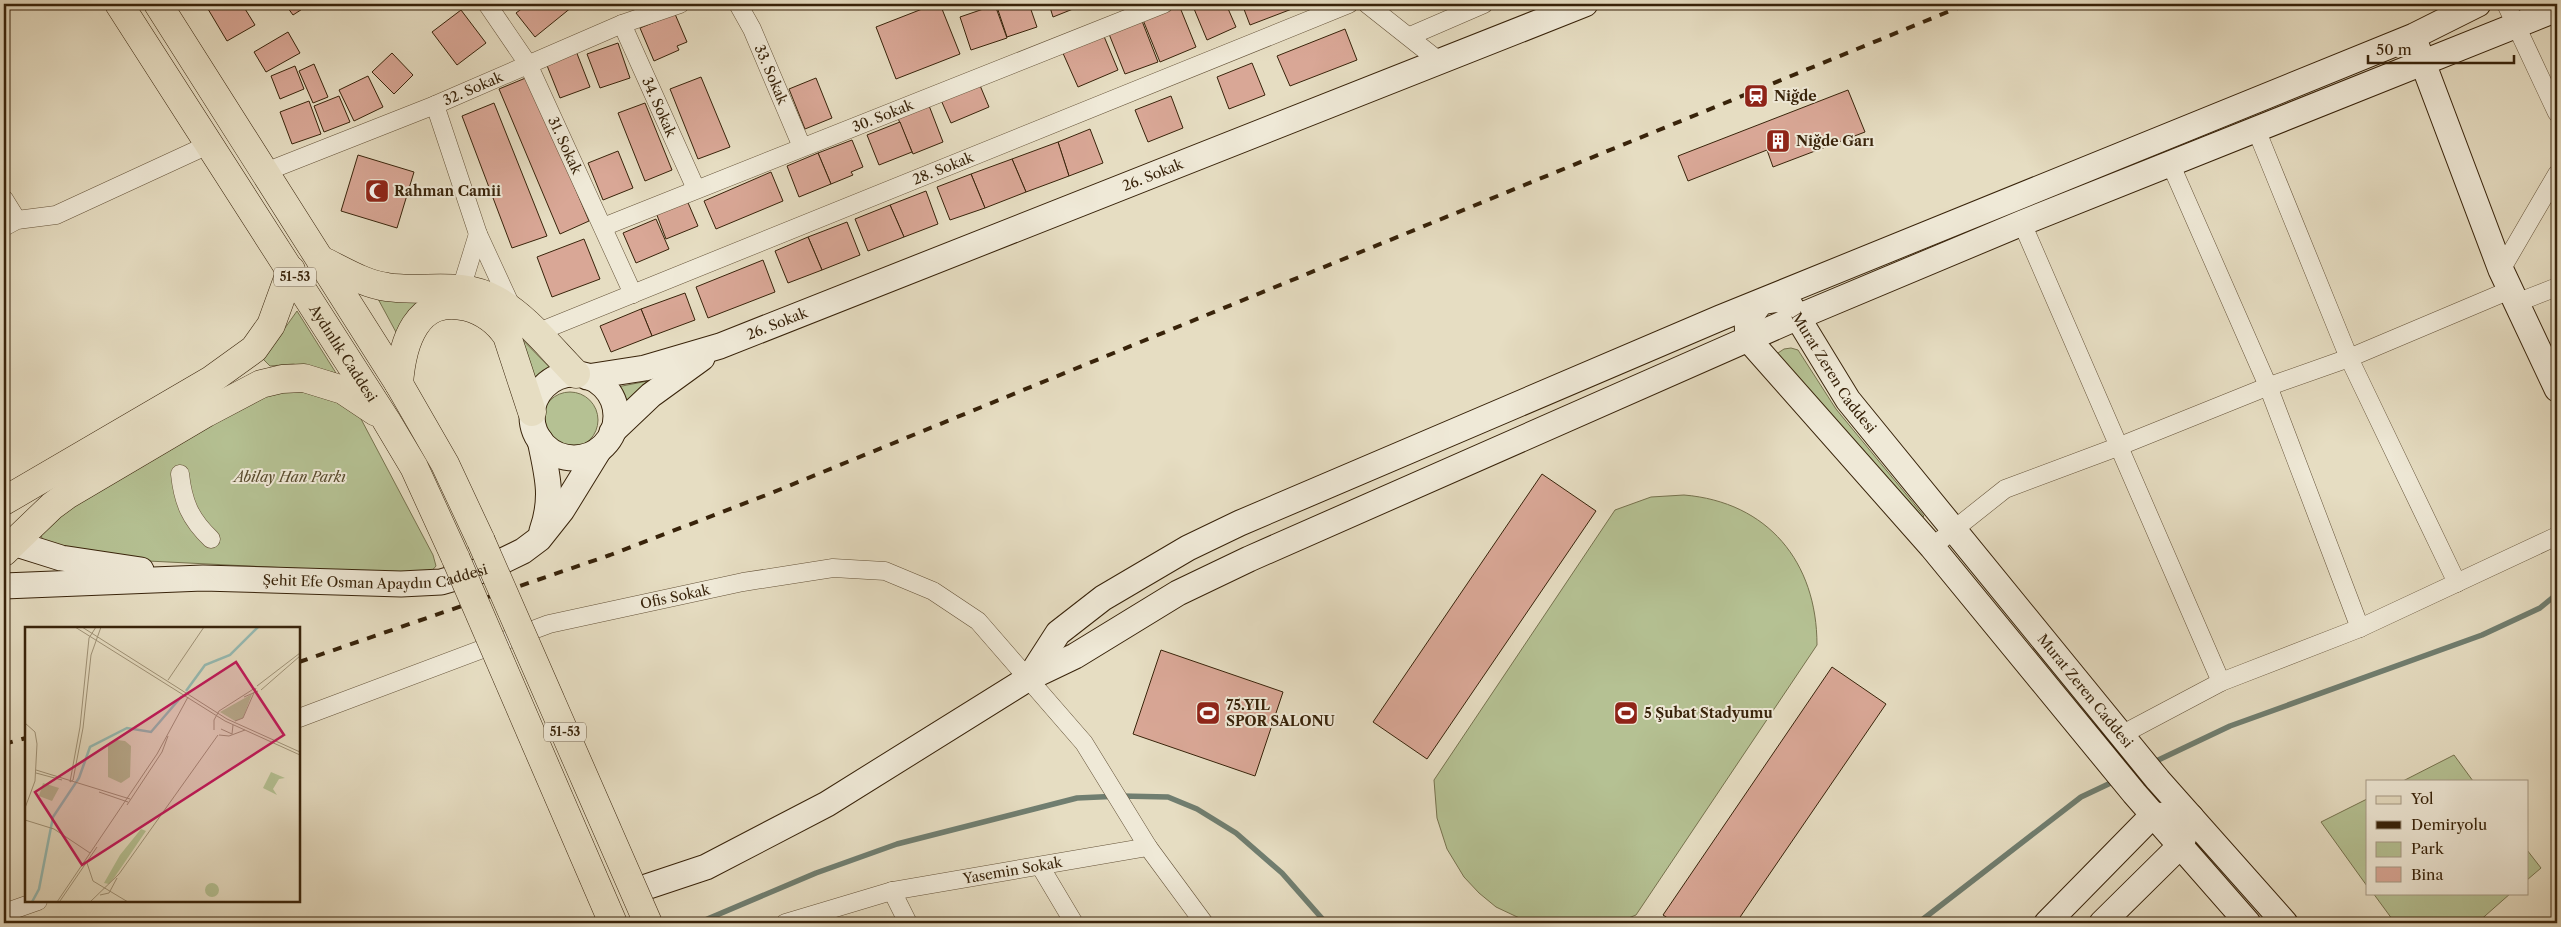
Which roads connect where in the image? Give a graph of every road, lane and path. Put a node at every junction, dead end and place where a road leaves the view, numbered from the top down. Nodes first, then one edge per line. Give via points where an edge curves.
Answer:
1 (119, 4) edge
2 (158, 4) edge
3 (487, 4) edge
4 (680, 4) edge
5 (738, 4) edge
6 (1164, 4) edge
7 (1349, 4) edge
8 (1367, 4) edge
9 (1484, 4) edge
10 (1586, 4) edge
11 (2478, 4) edge
12 (2506, 4) edge
13 (2557, 9) edge
14 (622, 24) junction
15 (2517, 26) junction
16 (1410, 36) junction
17 (2414, 36) junction
18 (1439, 61) junction
19 (528, 64) junction
20 (2422, 64) junction
21 (435, 105) junction
22 (2557, 114) edge
23 (2256, 128) junction
24 (210, 144) junction
25 (802, 147) junction
26 (2170, 165) junction
27 (265, 172) junction
28 (2557, 174) edge
29 (696, 189) junction
30 (4, 199) edge
31 (241, 220) dead end
32 (2022, 223) junction
33 (10, 224) edge
34 (602, 227) junction
35 (478, 234) junction
36 (321, 260) junction
37 (287, 278) junction
38 (2557, 287) edge
39 (2509, 288) junction
40 (462, 289) junction
41 (633, 294) junction
42 (1761, 302) junction
43 (513, 311) junction
44 (1798, 317) junction
45 (536, 334) junction
46 (1748, 339) junction
47 (720, 346) junction
48 (2349, 358) junction
49 (582, 375) junction
50 (399, 384) junction
51 (2268, 386) junction
52 (2557, 389) edge
53 (371, 412) junction
54 (532, 412) junction
55 (540, 440) junction
56 (605, 441) junction
57 (2120, 446) junction
58 (180, 474) dead end
59 (4, 501) edge
60 (1953, 529) junction
61 (2557, 536) edge
62 (211, 539) dead end
63 (539, 539) junction
64 (7, 545) edge
65 (1932, 547) junction
66 (203, 578) junction
67 (2458, 583) junction
68 (4, 586) edge
69 (2360, 628) junction
70 (1029, 678) junction
71 (2222, 682) junction
72 (300, 718) edge
73 (2127, 742) junction
74 (2153, 815) junction
75 (2191, 816) junction
76 (2181, 845) junction
77 (1148, 847) junction
78 (1040, 866) junction
79 (634, 891) junction
80 (892, 891) junction
81 (35, 902) edge
82 (4, 913) edge
83 (613, 923) edge
84 (648, 923) edge
85 (785, 923) edge
86 (908, 923) edge
87 (1074, 923) edge
88 (1204, 923) edge
89 (2047, 923) edge
90 (2102, 923) edge
91 (2248, 923) edge
92 (2286, 923) edge

1 - 24 main road, Aydınlık Caddesi / 51-53
2 - 27 main road, Aydınlık Caddesi / 51-53
3 - 19 street, 31. Sokak
4 - 14 street, 32. Sokak
5 - 25 street, 33. Sokak via 752,29
6 - 25 street, 30. Sokak
7 - 41 street, 28. Sokak
8 - 16 street
9 - 16 street
10 - 18 main road, 26. Sokak
11 - 17 main road
12 - 15 street
13 - 15 main road
14 - 19 street, 32. Sokak
14 - 29 street, 34. Sokak
15 - 20 main road
15 - 22 street
16 - 18 street
17 - 20 main road
17 - 42 main road
18 - 47 main road, 26. Sokak
19 - 21 street, 32. Sokak
19 - 34 street, 31. Sokak
20 - 23 main road
20 - 39 main road
21 - 27 street, 32. Sokak
21 - 35 street
23 - 26 main road
23 - 48 street
24 - 33 street via 56,215
24 - 37 main road, Aydınlık Caddesi / 51-53
25 - 29 street, 30. Sokak
26 - 32 main road
26 - 51 street
27 - 36 main road, Aydınlık Caddesi / 51-53
28 - 39 street
29 - 34 street, 30. Sokak
30 - 33 street
31 - 37 street
32 - 44 main road
32 - 57 street
34 - 41 street, 31. Sokak
35 - 40 street
35 - 43 street
36 - 40 main road via 389,288
36 - 50 main road, Aydınlık Caddesi / 51-53
37 - 53 main road, Aydınlık Caddesi / 51-53
37 - 59 main road via 262,341 231,368
38 - 39 street
39 - 48 street
39 - 52 main road
40 - 43 main road via 494,299
41 - 45 street, 28. Sokak
42 - 44 main road, Murat Zeren Caddesi via 1784,300
42 - 46 main road via 1747,321
42 - 70 main road via 1188,548 1103,598 1058,633
43 - 45 main road
44 - 46 main road
44 - 60 main road, Murat Zeren Caddesi via 1848,400
45 - 49 main road
46 - 65 main road, Murat Zeren Caddesi
46 - 70 main road via 1249,559 1178,593 1075,656
47 - 49 main road, 26. Sokak via 645,368
47 - 56 main road, 26. Sokak via 651,395
48 - 51 street
48 - 67 street
49 - 54 main road via 550,381 537,395
49 - 56 main road via 597,382 612,399 615,410
50 - 54 main road via 403,351 415,325 432,310 444,305 457,305 483,313 502,328
50 - 79 main road, Aydınlık Caddesi / 51-53, bridge via 445,464 481,541
51 - 57 street
51 - 69 street
53 - 64 main road via 343,390 304,378 261,384 67,495
53 - 83 main road, Aydınlık Caddesi / 51-53, bridge via 414,467
54 - 55 main road via 534,431
55 - 56 main road via 547,448 567,458 578,458
55 - 63 main road via 550,498
56 - 63 main road, 26. Sokak via 562,510
57 - 60 street via 2005,489
57 - 71 street
58 - 62 street via 186,509
60 - 65 street
60 - 73 main road, Murat Zeren Caddesi
61 - 67 street
63 - 66 main road, Şehit Efe Osman Apaydın Caddesi via 523,551 486,568 441,582 401,584
64 - 66 main road, Şehit Efe Osman Apaydın Caddesi via 80,562
65 - 74 main road, Murat Zeren Caddesi
66 - 68 main road, Şehit Efe Osman Apaydın Caddesi
67 - 69 street
69 - 71 street
70 - 72 street, Ofis Sokak via 978,621 933,591 885,571 833,568 743,582 549,624
70 - 77 street, Ofis Sokak via 1084,743
70 - 79 main road via 827,804 706,867
71 - 73 street
73 - 75 main road, Murat Zeren Caddesi
74 - 75 main road
74 - 76 main road, Murat Zeren Caddesi
74 - 89 main road
75 - 76 main road
75 - 92 main road, Murat Zeren Caddesi
76 - 90 main road
76 - 91 main road, Murat Zeren Caddesi
77 - 78 street, Yasemin Sokak
77 - 88 street
78 - 80 street, Yasemin Sokak
78 - 87 street
79 - 84 main road, 51-53, bridge
80 - 85 street, Yasemin Sokak
80 - 86 street
81 - 82 street

